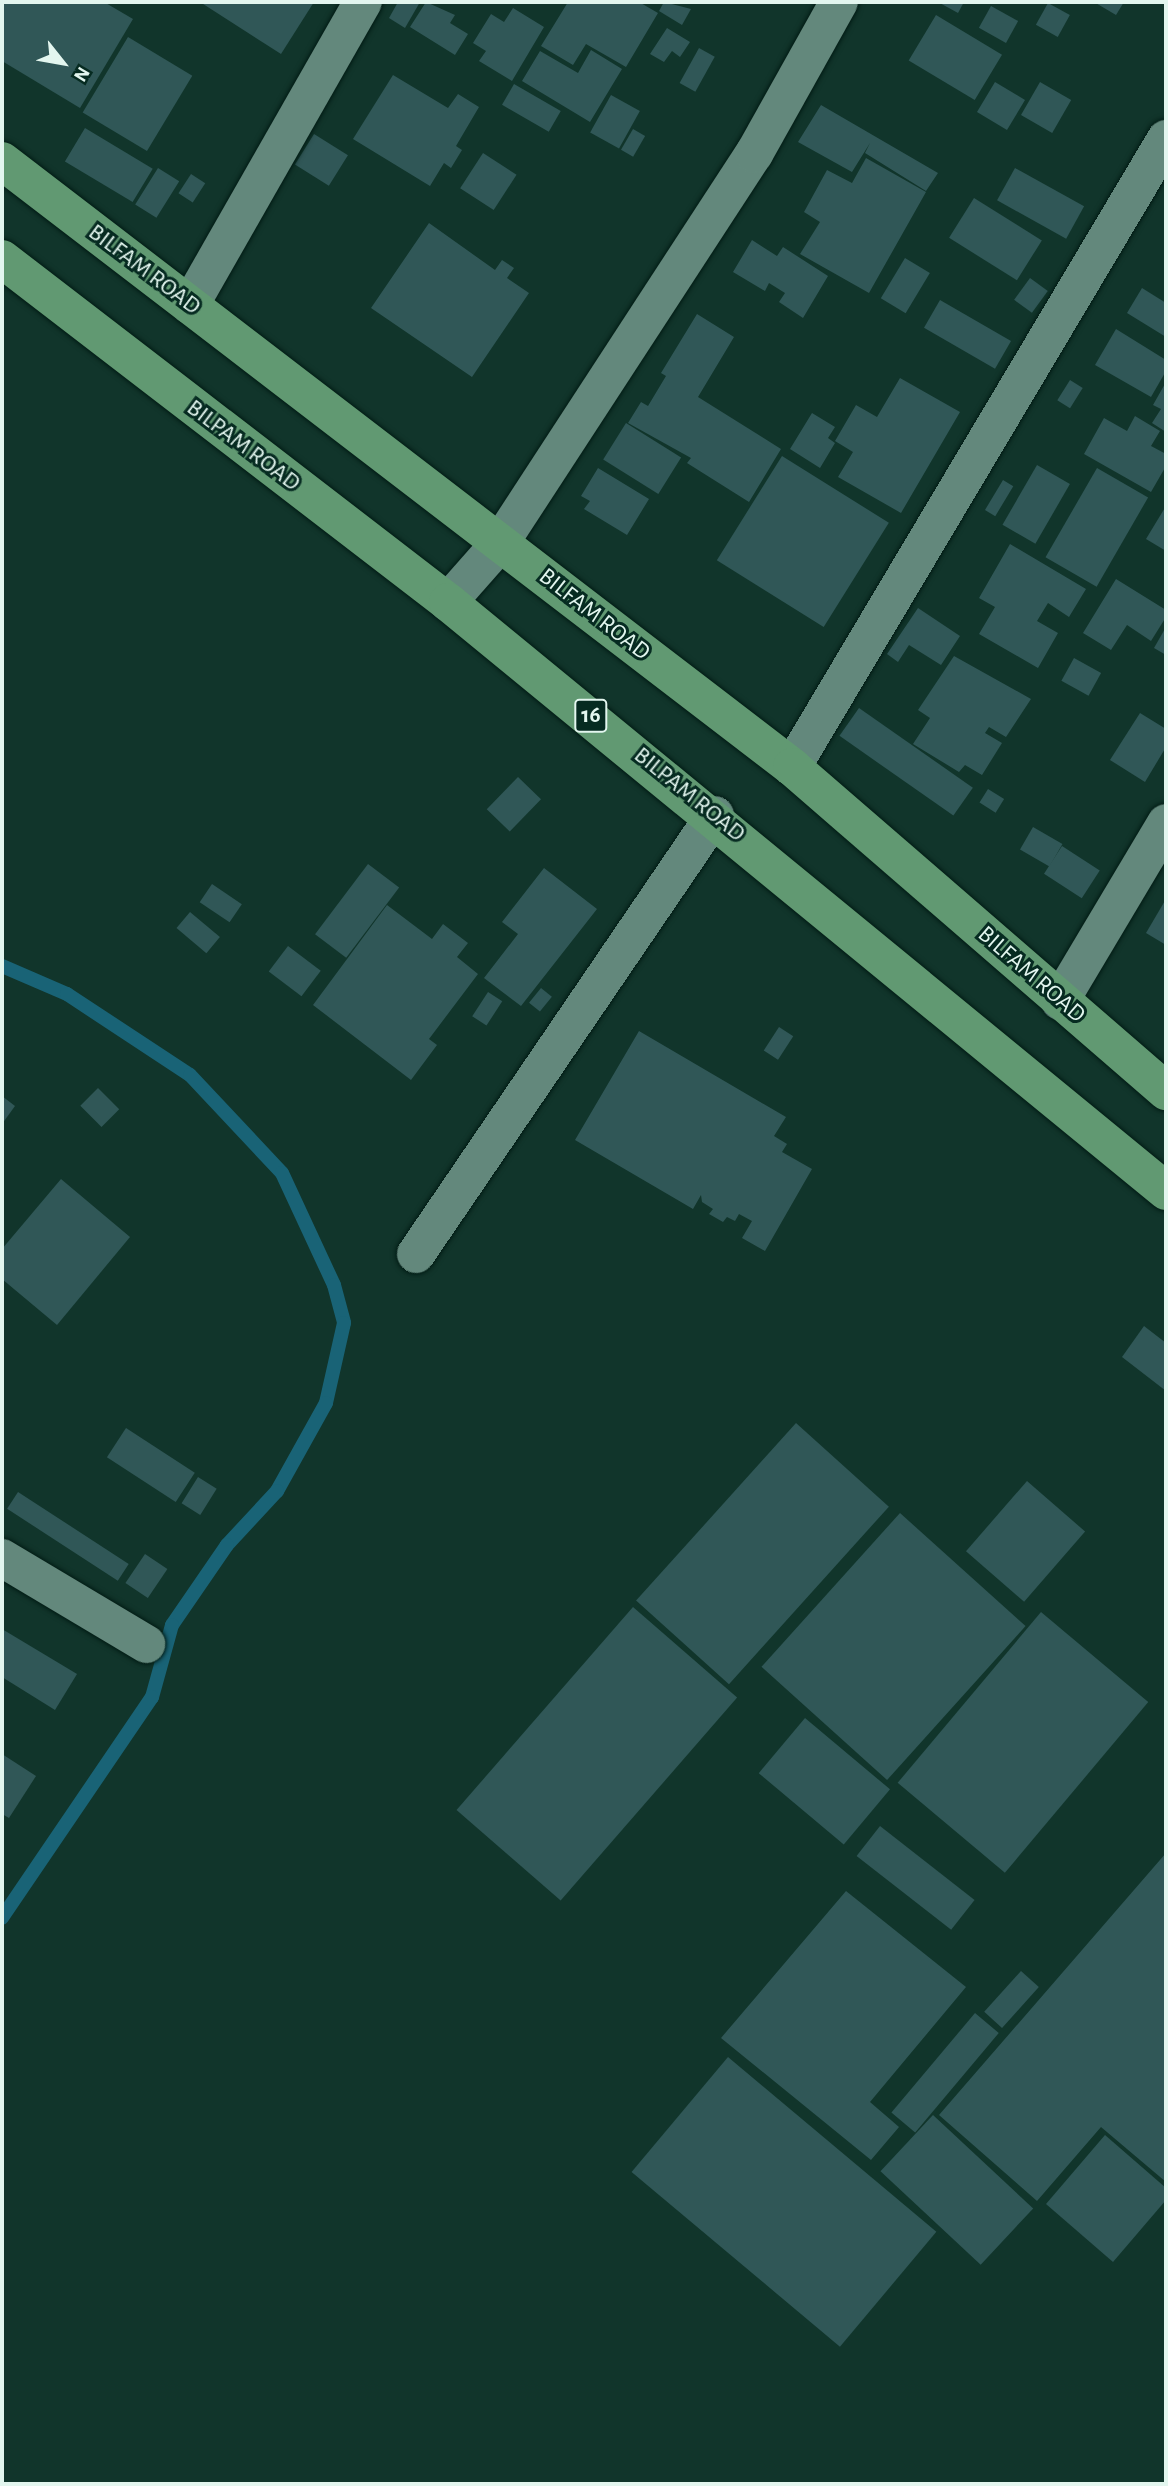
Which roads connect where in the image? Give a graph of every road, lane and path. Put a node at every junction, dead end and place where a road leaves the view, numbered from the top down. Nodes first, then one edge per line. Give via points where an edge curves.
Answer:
1 (363, 2) edge
2 (839, 2) edge
3 (1166, 139) edge
4 (2, 162) edge
5 (2, 259) edge
6 (190, 305) junction
7 (500, 542) junction
8 (448, 602) junction
9 (792, 767) junction
10 (715, 815) junction
11 (1166, 823) edge
12 (1060, 1001) junction
13 (1166, 1091) edge
14 (1166, 1191) edge
15 (416, 1254) dead end
16 (2, 1558) edge
17 (146, 1644) dead end

1 - 6 street
2 - 7 street via 754,154
3 - 9 street
4 - 6 main road, BILFAM ROAD
5 - 8 main road, BILPAM ROAD / 16
6 - 7 main road, BILFAM ROAD
7 - 8 street
7 - 9 main road, BILFAM ROAD
8 - 10 main road, BILPAM ROAD / 16
9 - 12 main road, BILFAM ROAD
10 - 14 main road, BILPAM ROAD / 16
10 - 15 street
11 - 12 street
12 - 13 main road, BILFAM ROAD
16 - 17 street

